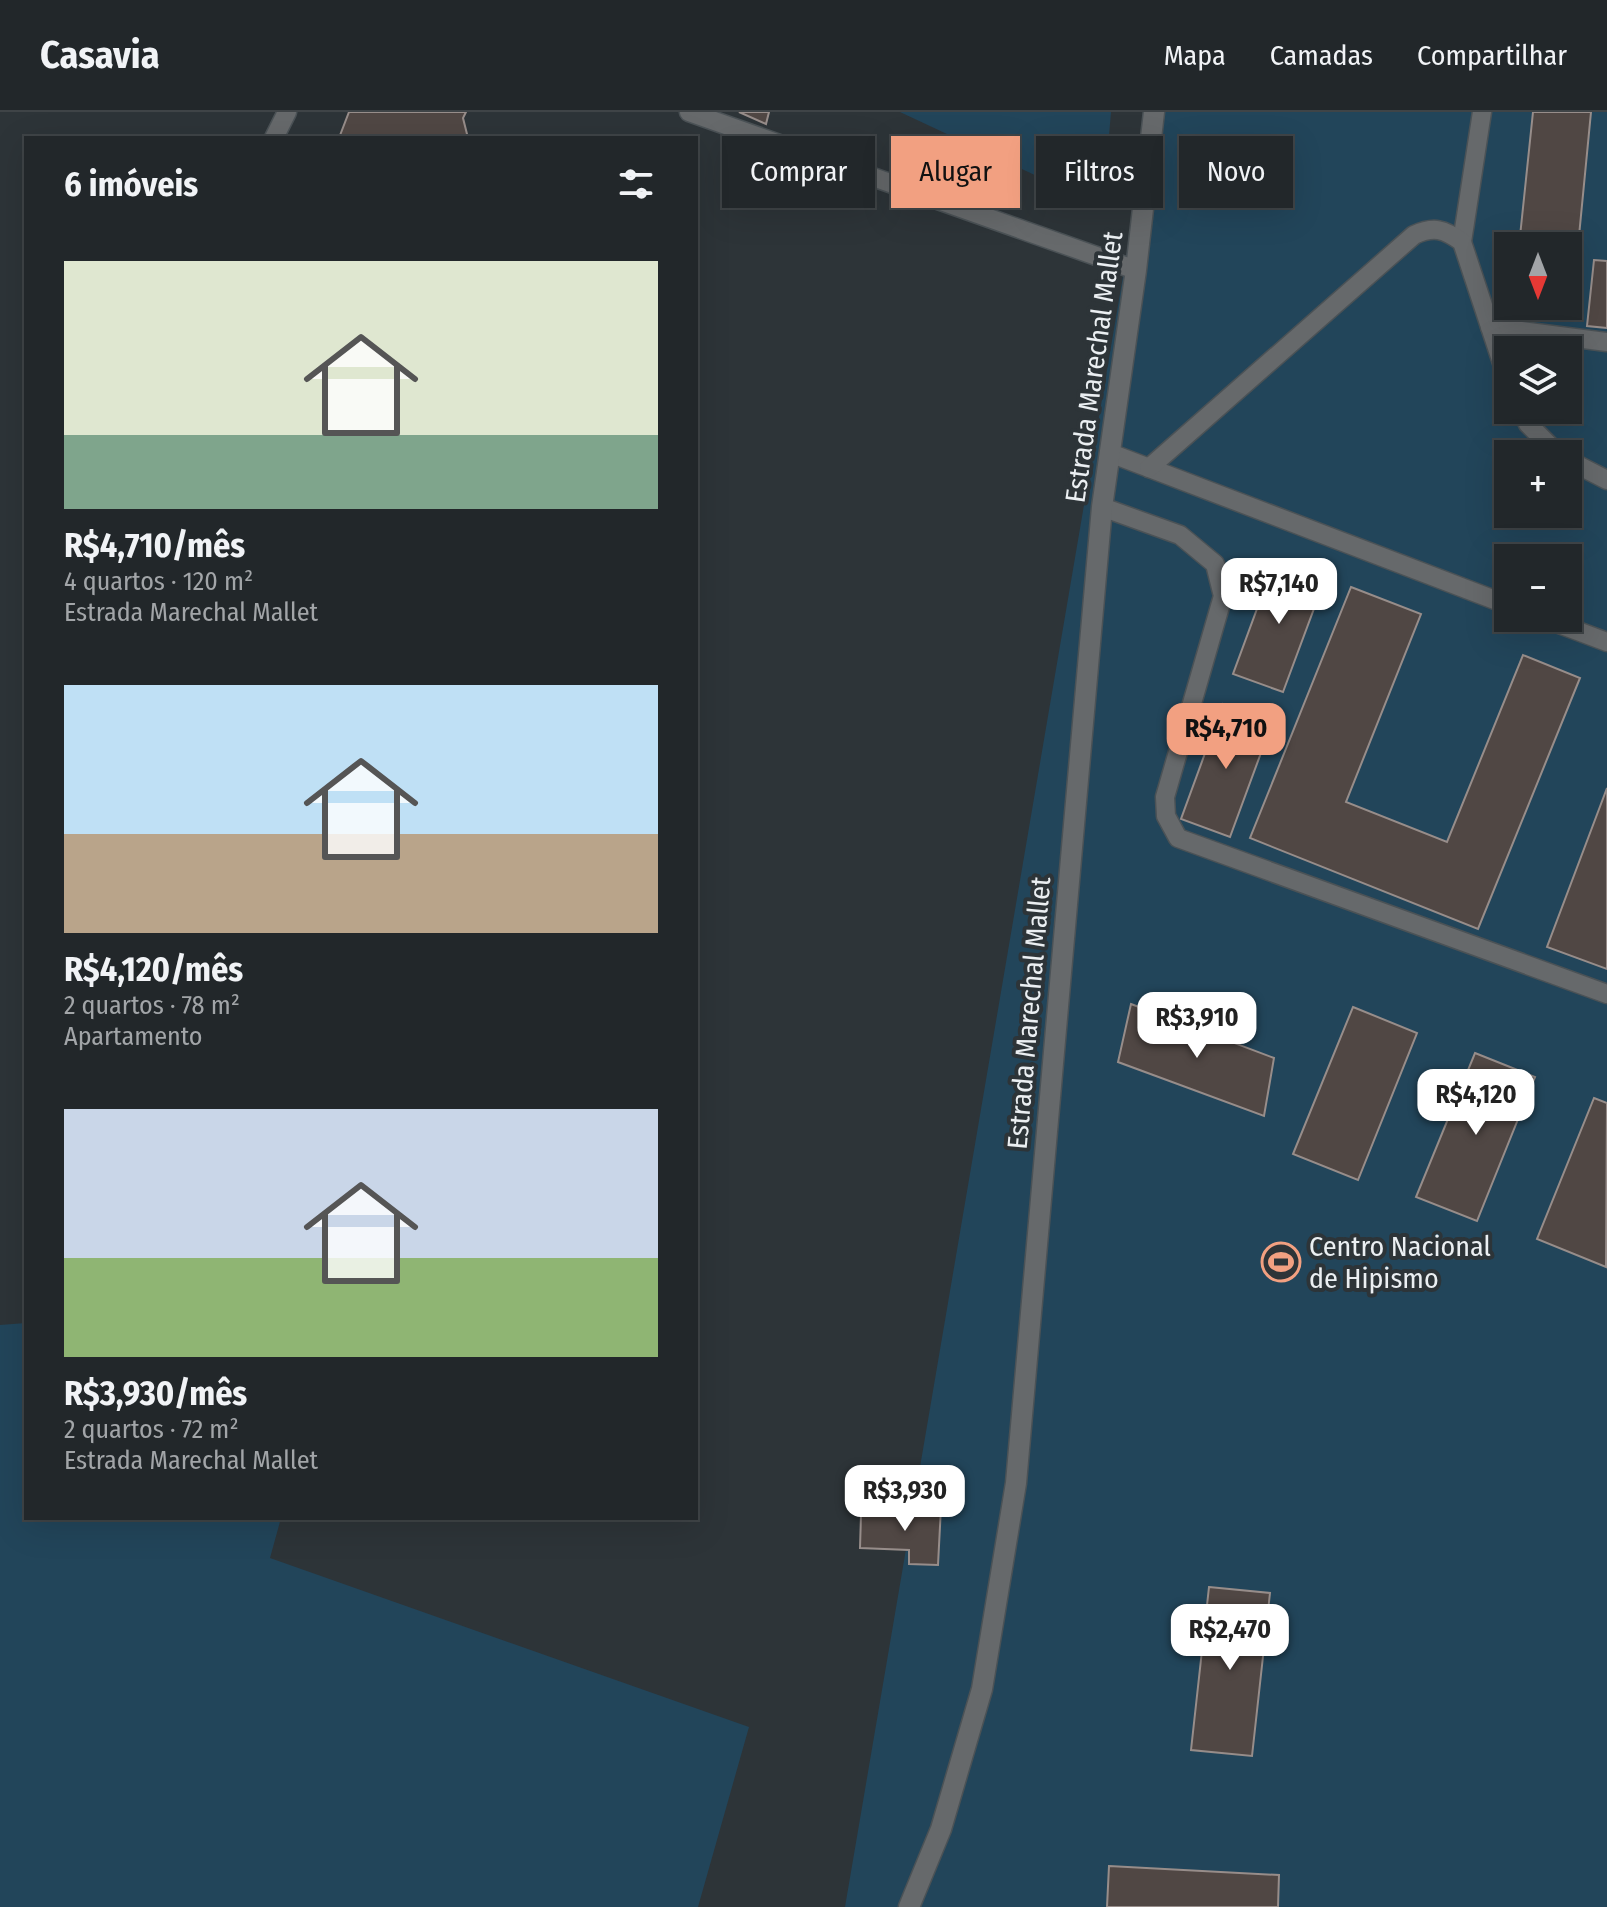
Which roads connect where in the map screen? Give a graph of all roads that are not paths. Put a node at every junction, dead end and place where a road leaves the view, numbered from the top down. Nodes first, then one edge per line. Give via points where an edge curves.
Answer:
1 (287, 112) edge
2 (689, 112) edge
3 (1154, 112) edge
4 (1482, 112) edge
5 (275, 136) edge
6 (1462, 242) junction
7 (1136, 270) junction
8 (1490, 327) junction
9 (1494, 339) edge
10 (1607, 342) edge
11 (1528, 424) edge
12 (1544, 440) edge
13 (1110, 453) junction
14 (1582, 467) edge
15 (1149, 468) junction
16 (1607, 480) edge
17 (1102, 507) junction
18 (1494, 600) edge
19 (1580, 632) edge
20 (1607, 642) edge
21 (1607, 994) edge
22 (909, 1907) edge

1 - 5 lane
2 - 7 lane
3 - 7 street, Estrada Marechal Mallet
4 - 6 lane
6 - 8 lane
6 - 15 lane via 1436,228 1414,235
7 - 13 street, Estrada Marechal Mallet
8 - 9 lane
8 - 10 lane
11 - 12 lane
13 - 15 lane
13 - 17 street, Estrada Marechal Mallet
14 - 16 lane
15 - 18 lane
17 - 21 lane via 1180,535 1215,564 1223,596 1165,797 1166,816 1178,838
17 - 22 street, Estrada Marechal Mallet via 1016,1483 982,1689 941,1829
19 - 20 lane

